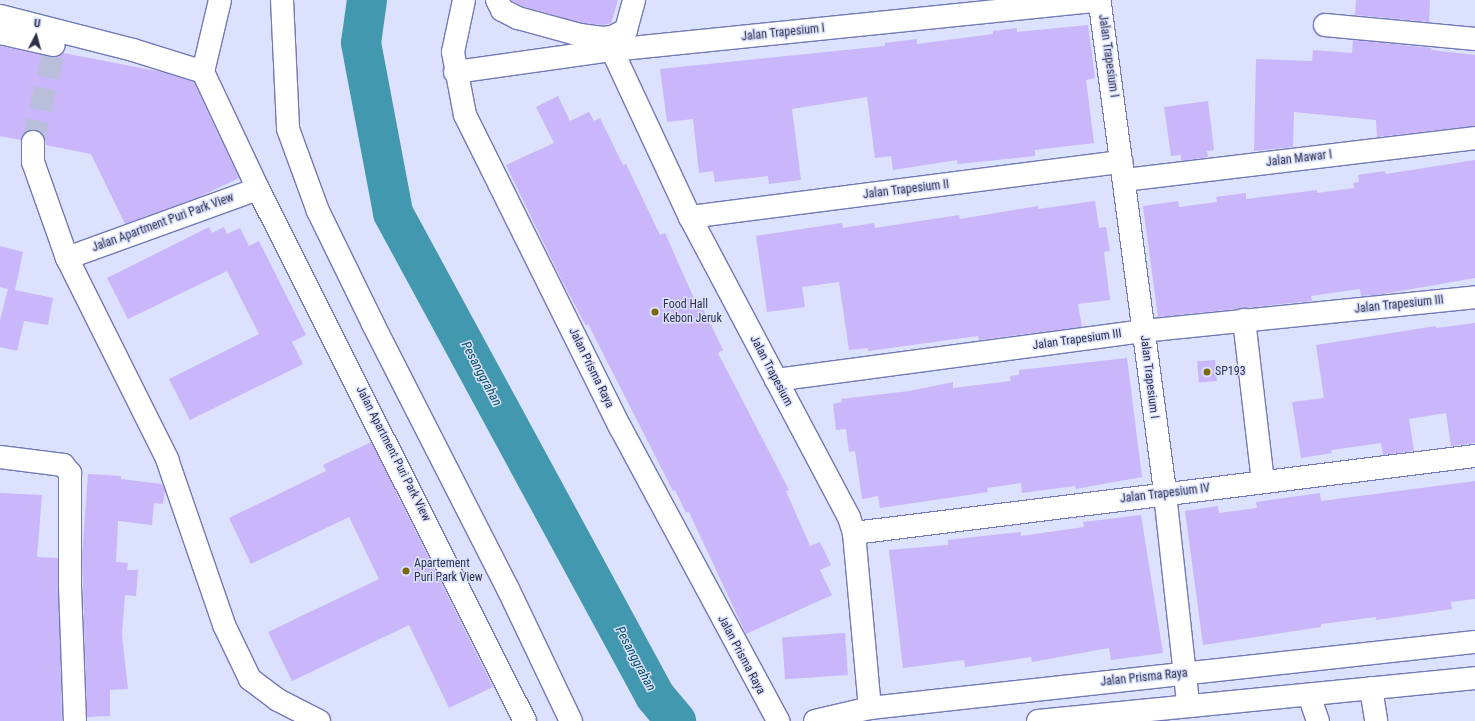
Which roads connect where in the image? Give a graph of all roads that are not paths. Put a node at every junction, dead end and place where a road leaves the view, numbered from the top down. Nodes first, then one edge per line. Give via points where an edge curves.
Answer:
1 (220, 0) edge
2 (464, 0) edge
3 (497, 0) edge
4 (634, 0) edge
5 (282, 1) edge
6 (0, 16) edge
7 (1325, 25) dead end
8 (0, 33) edge
9 (1475, 39) edge
10 (55, 42) junction
11 (612, 50) junction
12 (203, 72) junction
13 (455, 72) junction
14 (1475, 138) edge
15 (33, 142) tunnel mouth
16 (1123, 171) junction
17 (258, 188) junction
18 (690, 217) junction
19 (67, 258) junction
20 (1475, 297) edge
21 (1244, 320) junction
22 (1143, 331) junction
23 (776, 380) junction
24 (1475, 456) edge
25 (0, 457) edge
26 (1263, 482) junction
27 (1165, 494) junction
28 (854, 533) junction
29 (1475, 642) edge
30 (1183, 673) junction
31 (1475, 678) edge
32 (1371, 688) junction
33 (1309, 695) junction
34 (1188, 704) junction
35 (870, 708) junction
36 (76, 721) edge
37 (319, 721) edge
38 (525, 721) edge
39 (571, 721) edge
40 (778, 721) edge
41 (814, 721) edge
42 (1038, 721) edge
43 (1042, 721) edge
44 (1318, 721) edge
45 (1376, 721) edge

1 - 12 street
2 - 13 street, Jalan Prisma Raya via 452,52
3 - 4 street via 502,10 518,18 580,35 612,37 626,30
5 - 39 street via 288,129 318,211 376,331 508,589
6 - 10 street
7 - 9 street
8 - 10 street
10 - 12 street via 133,50
11 - 13 street, Jalan Trapesium I
11 - 16 street, Jalan Trapesium I via 1091,1 1100,4 1103,12
11 - 18 street, Jalan Trapesium
12 - 17 street, Jalan Apartment Puri Park View
13 - 40 street, Jalan Prisma Raya via 465,115 620,427
14 - 16 street, Jalan Mawar I
15 - 19 street via 33,162
16 - 18 street, Jalan Trapesium II
16 - 22 street, Jalan Trapesium I
17 - 19 street, Jalan Apartment Puri Park View
17 - 38 street, Jalan Apartment Puri Park View
18 - 23 street, Jalan Trapesium
19 - 37 street via 167,460 224,625 250,679 278,700
20 - 21 street, Jalan Trapesium III
21 - 22 street, Jalan Trapesium III
21 - 26 street
22 - 23 street, Jalan Trapesium III
22 - 27 street, Jalan Trapesium I
23 - 28 street, Jalan Trapesium via 849,517
24 - 26 street, Jalan Trapesium IV
25 - 36 street via 63,465 70,473 70,586
26 - 27 street, Jalan Trapesium IV
27 - 28 street, Jalan Trapesium IV
27 - 30 street, Jalan Trapesium I
28 - 35 street, Jalan Trapesium
29 - 30 street, Jalan Prisma Raya
30 - 34 street, Jalan Trapesium I
30 - 35 street, Jalan Prisma Raya
31 - 32 street
32 - 33 street
32 - 45 street
33 - 34 street
33 - 44 street
34 - 43 street
35 - 41 street, Jalan Prisma Raya
42 - 43 street

